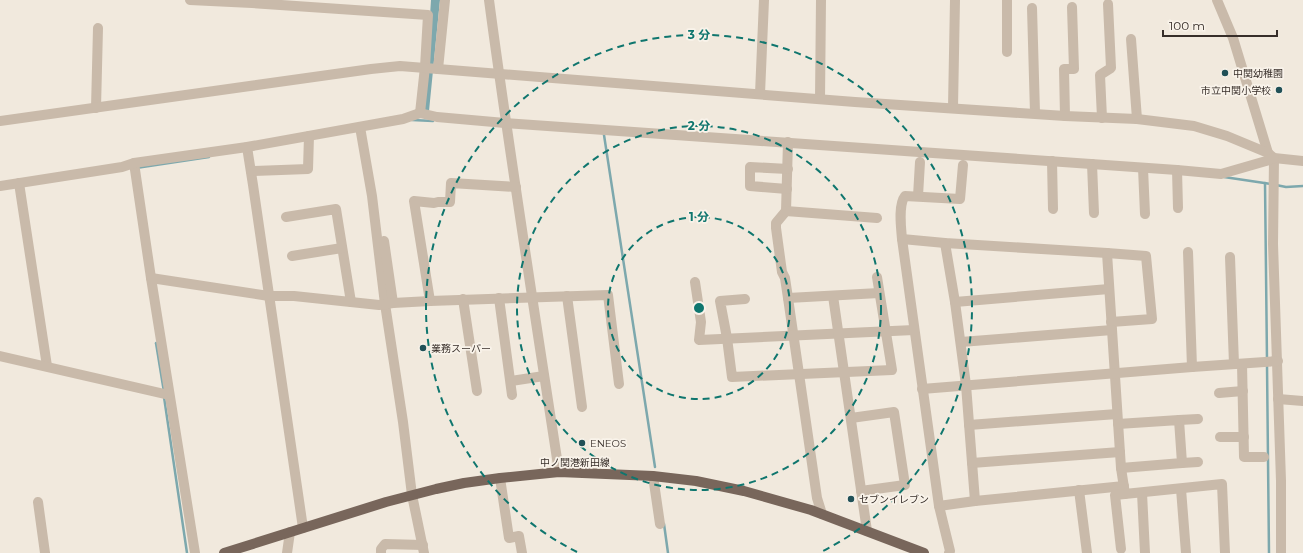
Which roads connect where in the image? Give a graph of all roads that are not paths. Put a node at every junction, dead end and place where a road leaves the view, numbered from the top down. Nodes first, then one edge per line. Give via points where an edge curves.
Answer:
1 (190, 0) edge
2 (445, 0) edge
3 (489, 0) edge
4 (764, 0) edge
5 (821, 0) edge
6 (955, 0) edge
7 (1007, 0) edge
8 (1217, 0) edge
9 (252, 1) edge
10 (1108, 4) dead end
11 (1072, 7) dead end
12 (1032, 8) dead end
13 (98, 28) dead end
14 (1131, 38) dead end
15 (1007, 52) dead end
16 (425, 67) junction
17 (437, 69) junction
18 (499, 74) junction
19 (760, 94) junction
20 (820, 99) junction
21 (96, 108) junction
22 (953, 108) junction
23 (420, 113) junction
24 (1035, 113) junction
25 (1065, 116) junction
26 (1102, 118) junction
27 (1137, 119) junction
28 (0, 121) edge
29 (506, 123) junction
30 (360, 127) junction
31 (309, 136) junction
32 (788, 142) junction
33 (246, 147) junction
34 (1271, 156) junction
35 (1052, 161) junction
36 (1303, 161) edge
37 (920, 162) dead end
38 (134, 164) junction
39 (1092, 164) junction
40 (963, 165) dead end
41 (1143, 168) junction
42 (788, 169) junction
43 (1177, 170) junction
44 (251, 172) junction
45 (20, 183) junction
46 (0, 186) edge
47 (516, 187) junction
48 (787, 189) junction
49 (918, 196) junction
50 (378, 198) dead end
51 (1178, 208) dead end
52 (1053, 209) dead end
53 (786, 211) junction
54 (1094, 212) dead end
55 (1145, 214) dead end
56 (286, 217) dead end
57 (876, 218) dead end
58 (902, 239) junction
59 (945, 243) junction
60 (342, 248) junction
61 (1188, 252) dead end
62 (1106, 253) junction
63 (292, 256) dead end
64 (1230, 257) dead end
65 (877, 277) dead end
66 (151, 278) junction
67 (695, 282) dead end
68 (1109, 289) junction
69 (879, 293) junction
70 (269, 296) junction
71 (566, 296) junction
72 (832, 296) junction
73 (532, 297) junction
74 (498, 298) junction
75 (788, 298) junction
76 (463, 299) junction
77 (745, 299) dead end
78 (430, 300) junction
79 (351, 302) junction
80 (955, 302) junction
81 (389, 303) junction
82 (1111, 326) junction
83 (914, 330) junction
84 (887, 332) junction
85 (838, 334) junction
86 (794, 336) junction
87 (727, 338) junction
88 (961, 342) junction
89 (0, 356) edge
90 (1278, 361) junction
91 (1238, 364) junction
92 (47, 366) junction
93 (1192, 367) junction
94 (844, 373) junction
95 (1115, 373) junction
96 (800, 375) junction
97 (544, 376) junction
98 (511, 381) junction
99 (619, 384) dead end
100 (966, 385) junction
101 (922, 389) junction
102 (477, 391) dead end
103 (1243, 391) junction
104 (1219, 393) dead end
105 (169, 395) junction
106 (512, 395) dead end
107 (1278, 399) junction
108 (1303, 401) edge
109 (582, 406) dead end
110 (1117, 414) junction
111 (851, 418) junction
112 (1198, 419) dead end
113 (1179, 420) junction
114 (1118, 424) junction
115 (969, 425) junction
116 (1220, 437) dead end
117 (1244, 437) junction
118 (1120, 452) junction
119 (1264, 457) dead end
120 (1198, 462) dead end
121 (972, 463) junction
122 (1182, 463) junction
123 (1121, 468) junction
124 (559, 472) junction
125 (653, 476) junction
126 (500, 478) junction
127 (1181, 489) junction
128 (1079, 490) junction
129 (1124, 490) junction
130 (861, 491) junction
131 (1142, 493) junction
132 (412, 495) junction
133 (975, 501) junction
134 (38, 502) dead end
135 (939, 506) junction
136 (822, 514) junction
137 (660, 524) dead end
138 (303, 528) junction
139 (867, 531) junction
140 (290, 532) junction
141 (423, 549) edge
142 (1121, 549) dead end
143 (46, 553) edge
144 (195, 553) edge
145 (224, 553) edge
146 (287, 553) edge
147 (382, 553) edge
148 (522, 553) edge
149 (924, 553) edge
150 (949, 553) edge
151 (1087, 553) edge
152 (1144, 553) edge
153 (1186, 553) edge
154 (1225, 553) edge
155 (1282, 553) edge

1 - 9 street
2 - 17 street
3 - 18 street
4 - 19 street
5 - 20 street
6 - 22 street
7 - 15 street
8 - 34 street via 1233,38
9 - 16 street via 428,15
10 - 26 street via 1111,68 1100,75
11 - 25 street via 1074,69 1064,69
12 - 24 street
13 - 21 street
14 - 27 street
16 - 17 street
16 - 21 street via 371,69
16 - 23 street
17 - 18 street
18 - 19 street
18 - 29 street
19 - 20 street
20 - 22 street
21 - 28 street
22 - 24 street
23 - 29 street via 437,117
23 - 30 street
24 - 25 street
25 - 26 street
26 - 27 street
27 - 34 street via 1194,126 1227,136
29 - 32 street
29 - 47 street
30 - 31 street
30 - 81 street
31 - 33 street
31 - 44 street via 308,169
32 - 35 street
32 - 42 street
33 - 38 street
33 - 44 street
34 - 36 street
34 - 43 street via 1266,161 1221,174
34 - 90 street
35 - 39 street
35 - 52 street
37 - 49 street
38 - 45 street
38 - 66 street
39 - 41 street
39 - 54 street
40 - 49 street via 960,199
41 - 43 street
41 - 55 street
42 - 48 street
42 - 48 street via 750,167 750,186
43 - 51 street
44 - 70 street
45 - 46 street
45 - 92 street
47 - 73 street
47 - 78 street via 451,183 450,202 414,201
48 - 53 street
49 - 58 street via 906,196 902,200
50 - 81 street
53 - 57 street
53 - 75 street via 776,223 776,228
56 - 60 street via 336,209
58 - 59 street
58 - 83 street
59 - 62 street
59 - 80 street
60 - 63 street
60 - 79 street
61 - 93 street
62 - 68 street
62 - 82 street via 1146,256 1152,319
64 - 91 street
65 - 69 street
66 - 70 street
66 - 105 street
67 - 87 street via 701,322 699,340
68 - 80 street
68 - 82 street
69 - 72 street
69 - 84 street
70 - 79 street
70 - 138 street
71 - 73 street
71 - 99 street via 608,295
71 - 109 street
72 - 75 street
72 - 85 street
73 - 74 street
73 - 97 street
74 - 76 street
74 - 98 street
75 - 86 street
76 - 78 street
76 - 102 street
77 - 87 street via 720,301
78 - 81 street
79 - 81 street via 379,305
80 - 88 street
81 - 132 street
82 - 88 street
82 - 95 street
83 - 84 street
83 - 101 street
84 - 85 street
84 - 94 street via 892,370
85 - 86 street
85 - 94 street
86 - 87 street
86 - 96 street
87 - 96 street via 732,377
88 - 100 street
89 - 92 street
90 - 91 street
90 - 107 street
91 - 93 street
91 - 103 street
92 - 105 street
93 - 95 street
94 - 96 street
94 - 111 street
95 - 100 street
95 - 110 street
96 - 136 street
97 - 98 street
97 - 124 street
98 - 106 street
100 - 101 street
100 - 115 street
101 - 135 street
103 - 104 street
103 - 117 street
105 - 144 street
107 - 108 street
107 - 155 street
110 - 114 street
110 - 115 street
111 - 130 street
111 - 130 street via 894,412 905,484
112 - 113 street
113 - 114 street
113 - 122 street
114 - 118 street
115 - 121 street
116 - 117 street
117 - 119 street via 1244,457
118 - 121 street
118 - 123 street
120 - 122 street
121 - 133 street
122 - 123 street
123 - 129 street
124 - 125 main road, 中ノ関港新田線
124 - 126 main road, 中ノ関港新田線
125 - 136 main road, 中ノ関港新田線 via 696,481 744,491
125 - 137 street
126 - 132 main road, 中ノ関港新田線
126 - 148 street via 508,538 519,536
127 - 131 street
127 - 153 street
127 - 154 street via 1222,484
128 - 129 street
128 - 133 street
128 - 151 street
129 - 131 street
129 - 142 street via 1115,495
130 - 139 street
131 - 152 street
132 - 138 main road, 中ノ関港新田線
132 - 141 street
133 - 135 street
134 - 143 street
135 - 150 street
136 - 139 main road, 中ノ関港新田線
138 - 140 main road, 中ノ関港新田線
139 - 149 main road, 中ノ関港新田線
140 - 145 main road, 中ノ関港新田線
140 - 146 street
141 - 147 street via 385,544 381,549

